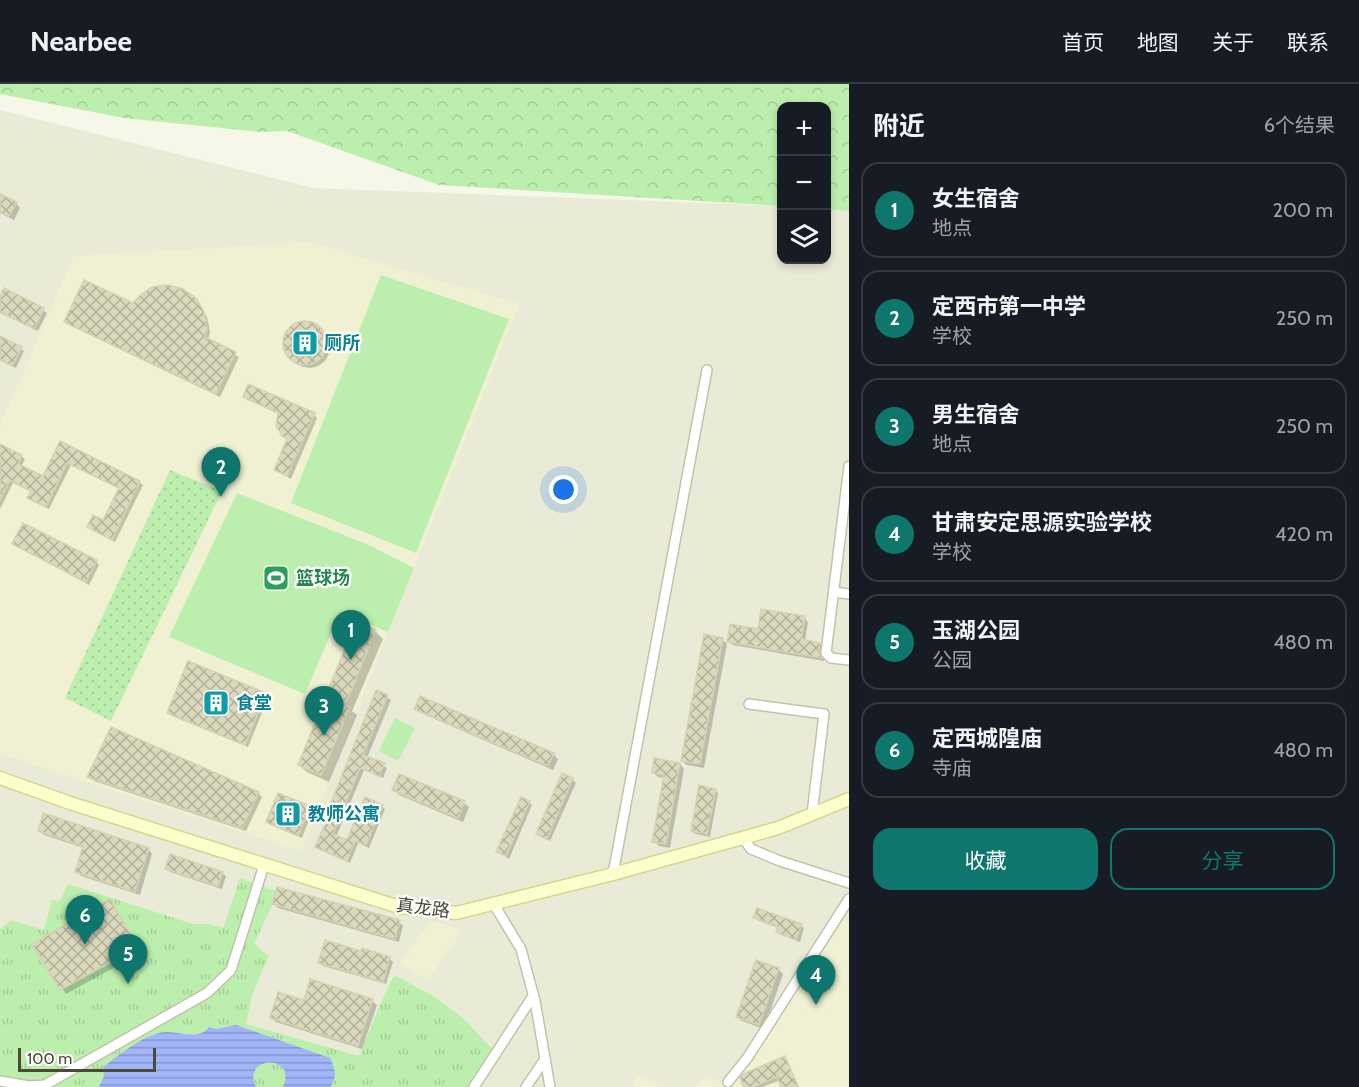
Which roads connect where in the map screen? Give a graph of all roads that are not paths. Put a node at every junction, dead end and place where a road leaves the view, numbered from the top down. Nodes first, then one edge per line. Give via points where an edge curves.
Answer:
1 (707, 370) dead end
2 (849, 466) edge
3 (834, 592) junction
4 (849, 594) edge
5 (849, 660) edge
6 (749, 704) dead end
7 (0, 778) edge
8 (849, 799) edge
9 (812, 814) junction
10 (743, 838) junction
11 (264, 864) junction
12 (613, 874) junction
13 (849, 883) edge
14 (849, 897) edge
15 (493, 903) junction
16 (534, 996) junction
17 (545, 1059) junction
18 (0, 1081) edge
19 (728, 1082) dead end
20 (474, 1087) edge
21 (526, 1087) edge
22 (550, 1087) edge

1 - 12 street
2 - 3 street
3 - 4 street
3 - 5 street via 826,653 831,658
6 - 9 street via 824,714
7 - 11 main road, 真龙路
8 - 9 main road, 真龙路
9 - 10 main road, 真龙路
10 - 12 main road, 真龙路
10 - 13 street via 751,849
11 - 15 main road, 真龙路 via 399,907 456,913
11 - 18 street via 231,970 207,993 45,1085
12 - 15 main road, 真龙路
14 - 19 street via 748,1057
15 - 16 street via 521,949
16 - 17 street
16 - 20 street
17 - 21 street
17 - 22 street

